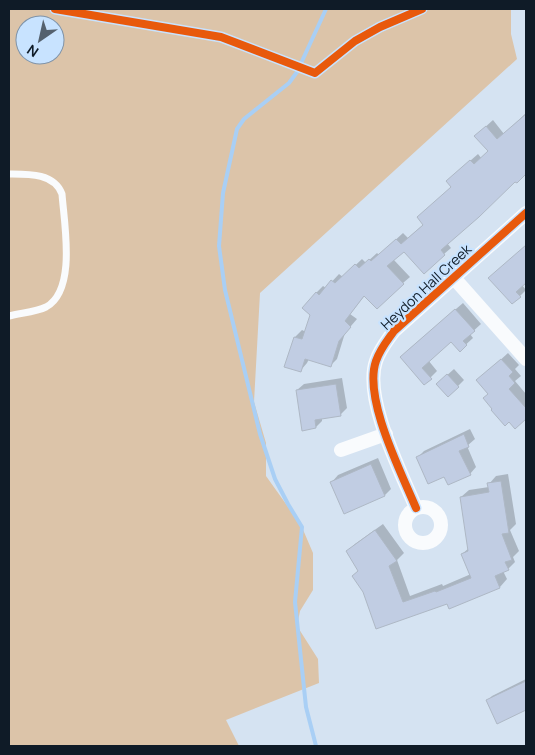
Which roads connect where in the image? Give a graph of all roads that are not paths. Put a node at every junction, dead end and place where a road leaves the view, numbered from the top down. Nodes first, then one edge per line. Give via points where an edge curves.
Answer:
1 (9, 174) edge
2 (526, 214) edge
3 (454, 278) junction
4 (9, 316) edge
5 (526, 359) edge
6 (386, 434) junction
7 (341, 450) dead end
8 (416, 508) dead end

1 - 4 lane via 46,178 60,187 66,262 59,294 52,302 45,308
2 - 3 street, Heydon Hall Creek
3 - 5 street
3 - 6 street, Heydon Hall Creek via 394,332 378,354 373,392
6 - 7 street
6 - 8 street, Heydon Hall Creek

